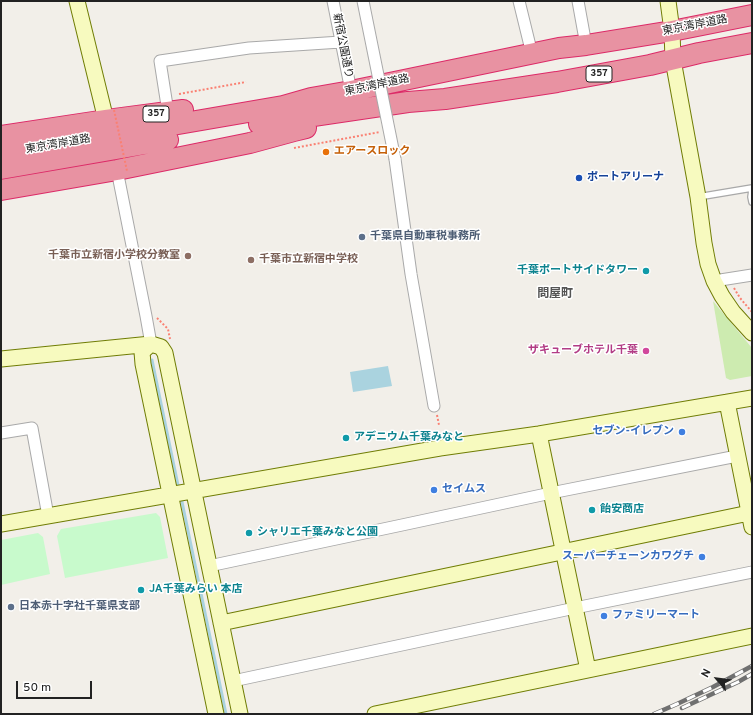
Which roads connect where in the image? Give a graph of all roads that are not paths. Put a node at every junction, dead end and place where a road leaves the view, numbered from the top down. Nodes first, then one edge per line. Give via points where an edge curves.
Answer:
1 (77, 1) edge
2 (333, 1) edge
3 (362, 1) edge
4 (519, 1) edge
5 (578, 1) edge
6 (668, 1) edge
7 (752, 15) edge
8 (672, 31) junction
9 (341, 42) junction
10 (752, 43) edge
11 (586, 45) junction
12 (532, 54) junction
13 (673, 60) junction
14 (351, 91) junction
15 (312, 98) junction
16 (445, 99) junction
17 (168, 112) junction
18 (110, 115) junction
19 (1, 136) edge
20 (1, 155) edge
21 (1, 170) edge
22 (122, 170) junction
23 (752, 189) edge
24 (1, 190) edge
25 (698, 197) junction
26 (752, 202) edge
27 (752, 275) edge
28 (714, 281) junction
29 (752, 333) edge
30 (151, 344) junction
31 (1, 360) edge
32 (752, 398) edge
33 (726, 402) junction
34 (434, 406) dead end
35 (1, 433) edge
36 (539, 434) junction
37 (737, 456) junction
38 (194, 491) junction
39 (551, 493) junction
40 (170, 494) junction
41 (48, 516) junction
42 (750, 520) edge
43 (1, 524) edge
44 (563, 552) junction
45 (209, 566) junction
46 (752, 572) edge
47 (575, 608) junction
48 (221, 623) junction
49 (752, 636) edge
50 (588, 670) junction
51 (233, 681) junction
52 (216, 714) edge
53 (240, 714) edge
54 (375, 714) edge

1 - 18 street
2 - 9 street, 新宿公園通り
3 - 34 street, bridge via 395,159 411,274
4 - 12 street
5 - 11 street
6 - 8 street
7 - 8 highway, 東京湾岸道路 / 357
8 - 11 highway, 東京湾岸道路 / 357
8 - 13 street
9 - 14 street, 新宿公園通り
9 - 17 street via 249,48 160,61
10 - 13 highway, 東京湾岸道路 / 357
11 - 12 highway, 東京湾岸道路 / 357
12 - 14 highway, 東京湾岸道路 / 357
13 - 16 highway, 東京湾岸道路 / 357 via 557,82
13 - 25 street
14 - 15 highway, 東京湾岸道路 / 357
15 - 17 highway, 357 via 247,101
15 - 20 highway, 東京湾岸道路 / 357 via 283,106
16 - 21 highway, 東京湾岸道路 / 357 via 264,123
16 - 22 highway, 357 via 409,109 294,131
17 - 18 highway, 357
18 - 19 highway, 357
22 - 24 highway, 357
22 - 30 street
23 - 25 lane
23 - 26 lane
25 - 28 street via 708,264
27 - 28 street
28 - 29 street via 733,312
30 - 31 street
30 - 38 street via 161,347 165,353
30 - 40 street via 142,352 143,364
32 - 33 street
33 - 36 street
33 - 37 street
35 - 41 street via 32,428
36 - 38 street via 440,448
36 - 39 street
37 - 39 street
37 - 42 street
38 - 40 street
38 - 45 street
39 - 44 street
39 - 45 street
40 - 41 street
40 - 52 street
41 - 43 street
42 - 44 street
44 - 47 street
44 - 48 street
45 - 48 street
46 - 47 street
47 - 50 street
47 - 51 street
48 - 51 street
49 - 50 street
50 - 54 street
51 - 53 street

